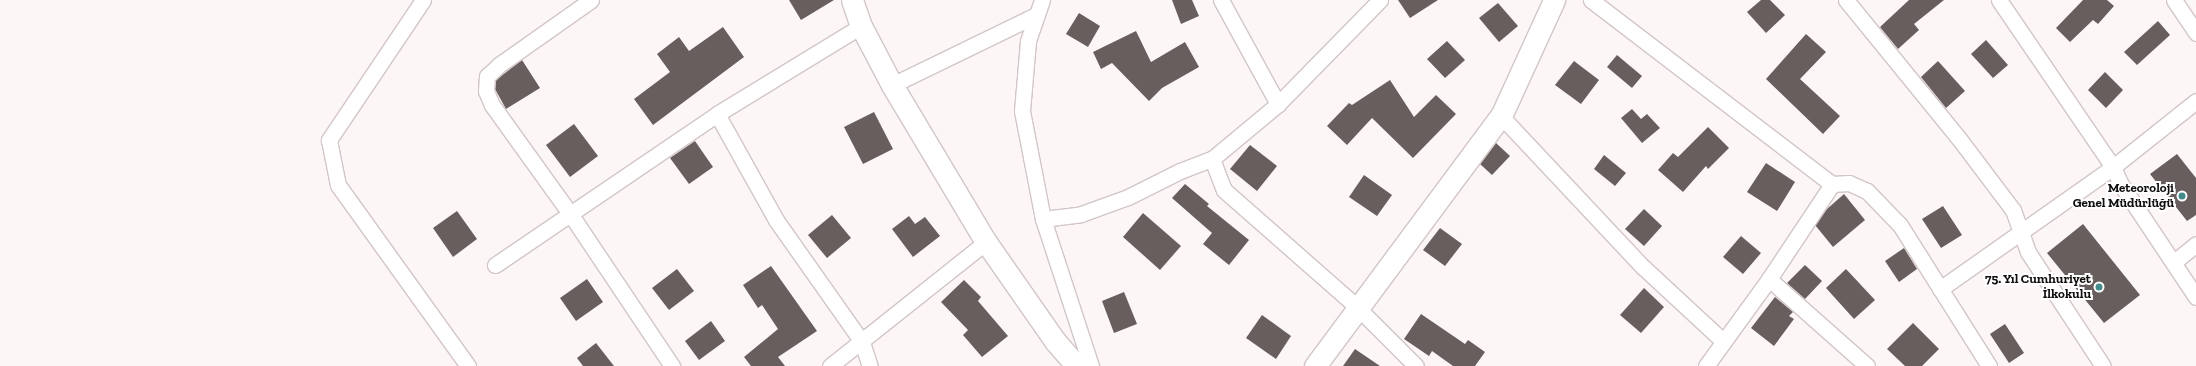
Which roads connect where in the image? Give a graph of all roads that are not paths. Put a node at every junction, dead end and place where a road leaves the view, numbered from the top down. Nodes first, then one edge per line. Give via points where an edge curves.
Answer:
1 (423, 0) edge
2 (591, 0) edge
3 (852, 0) edge
4 (1042, 0) edge
5 (1221, 0) edge
6 (1380, 0) edge
7 (1554, 0) edge
8 (1591, 0) edge
9 (1846, 0) edge
10 (1999, 0) edge
11 (2174, 0) edge
12 (1036, 16) junction
13 (861, 26) junction
14 (2196, 33) edge
15 (892, 85) junction
16 (2196, 101) edge
17 (1278, 104) junction
18 (717, 114) junction
19 (1501, 116) junction
20 (1212, 159) junction
21 (2113, 167) junction
22 (1832, 184) junction
23 (571, 215) junction
24 (1043, 219) junction
25 (2020, 233) junction
26 (986, 242) junction
27 (2196, 244) edge
28 (2174, 262) junction
29 (495, 265) dead end
30 (1769, 279) junction
31 (1940, 289) junction
32 (2196, 296) edge
33 (1357, 307) junction
34 (862, 342) junction
35 (1724, 342) junction
36 (468, 366) edge
37 (672, 366) edge
38 (830, 366) edge
39 (870, 366) edge
40 (1077, 366) edge
41 (1091, 366) edge
42 (1315, 366) edge
43 (1416, 366) edge
44 (1706, 366) edge
45 (1867, 366) edge
46 (1989, 366) edge
47 (2103, 366) edge

1 - 36 street via 329,140 338,185
2 - 23 street via 486,76 486,91 492,105
3 - 13 street
4 - 12 street
5 - 17 street
6 - 17 street
7 - 19 street
8 - 22 street
9 - 25 street via 1957,136 2013,210
10 - 21 street
11 - 14 street
12 - 15 street
12 - 24 street via 1028,41 1022,111
13 - 15 street
13 - 18 street
15 - 26 street
16 - 21 street
17 - 20 street
18 - 23 street
18 - 34 street via 776,220
19 - 33 street
19 - 35 street via 1644,267
20 - 24 street via 1180,171 1128,197 1081,214
20 - 33 street via 1224,190
21 - 25 street
21 - 28 street via 2120,183
22 - 30 street
22 - 31 street via 1849,183 1867,191 1900,225
23 - 29 street
23 - 37 street
24 - 41 street
25 - 31 street
25 - 47 street via 2028,252
26 - 34 street
26 - 40 street via 1056,341
27 - 28 street
28 - 32 street
30 - 35 street
30 - 45 street
31 - 46 street
33 - 42 street
33 - 43 street
34 - 38 street
34 - 39 street
35 - 44 street

